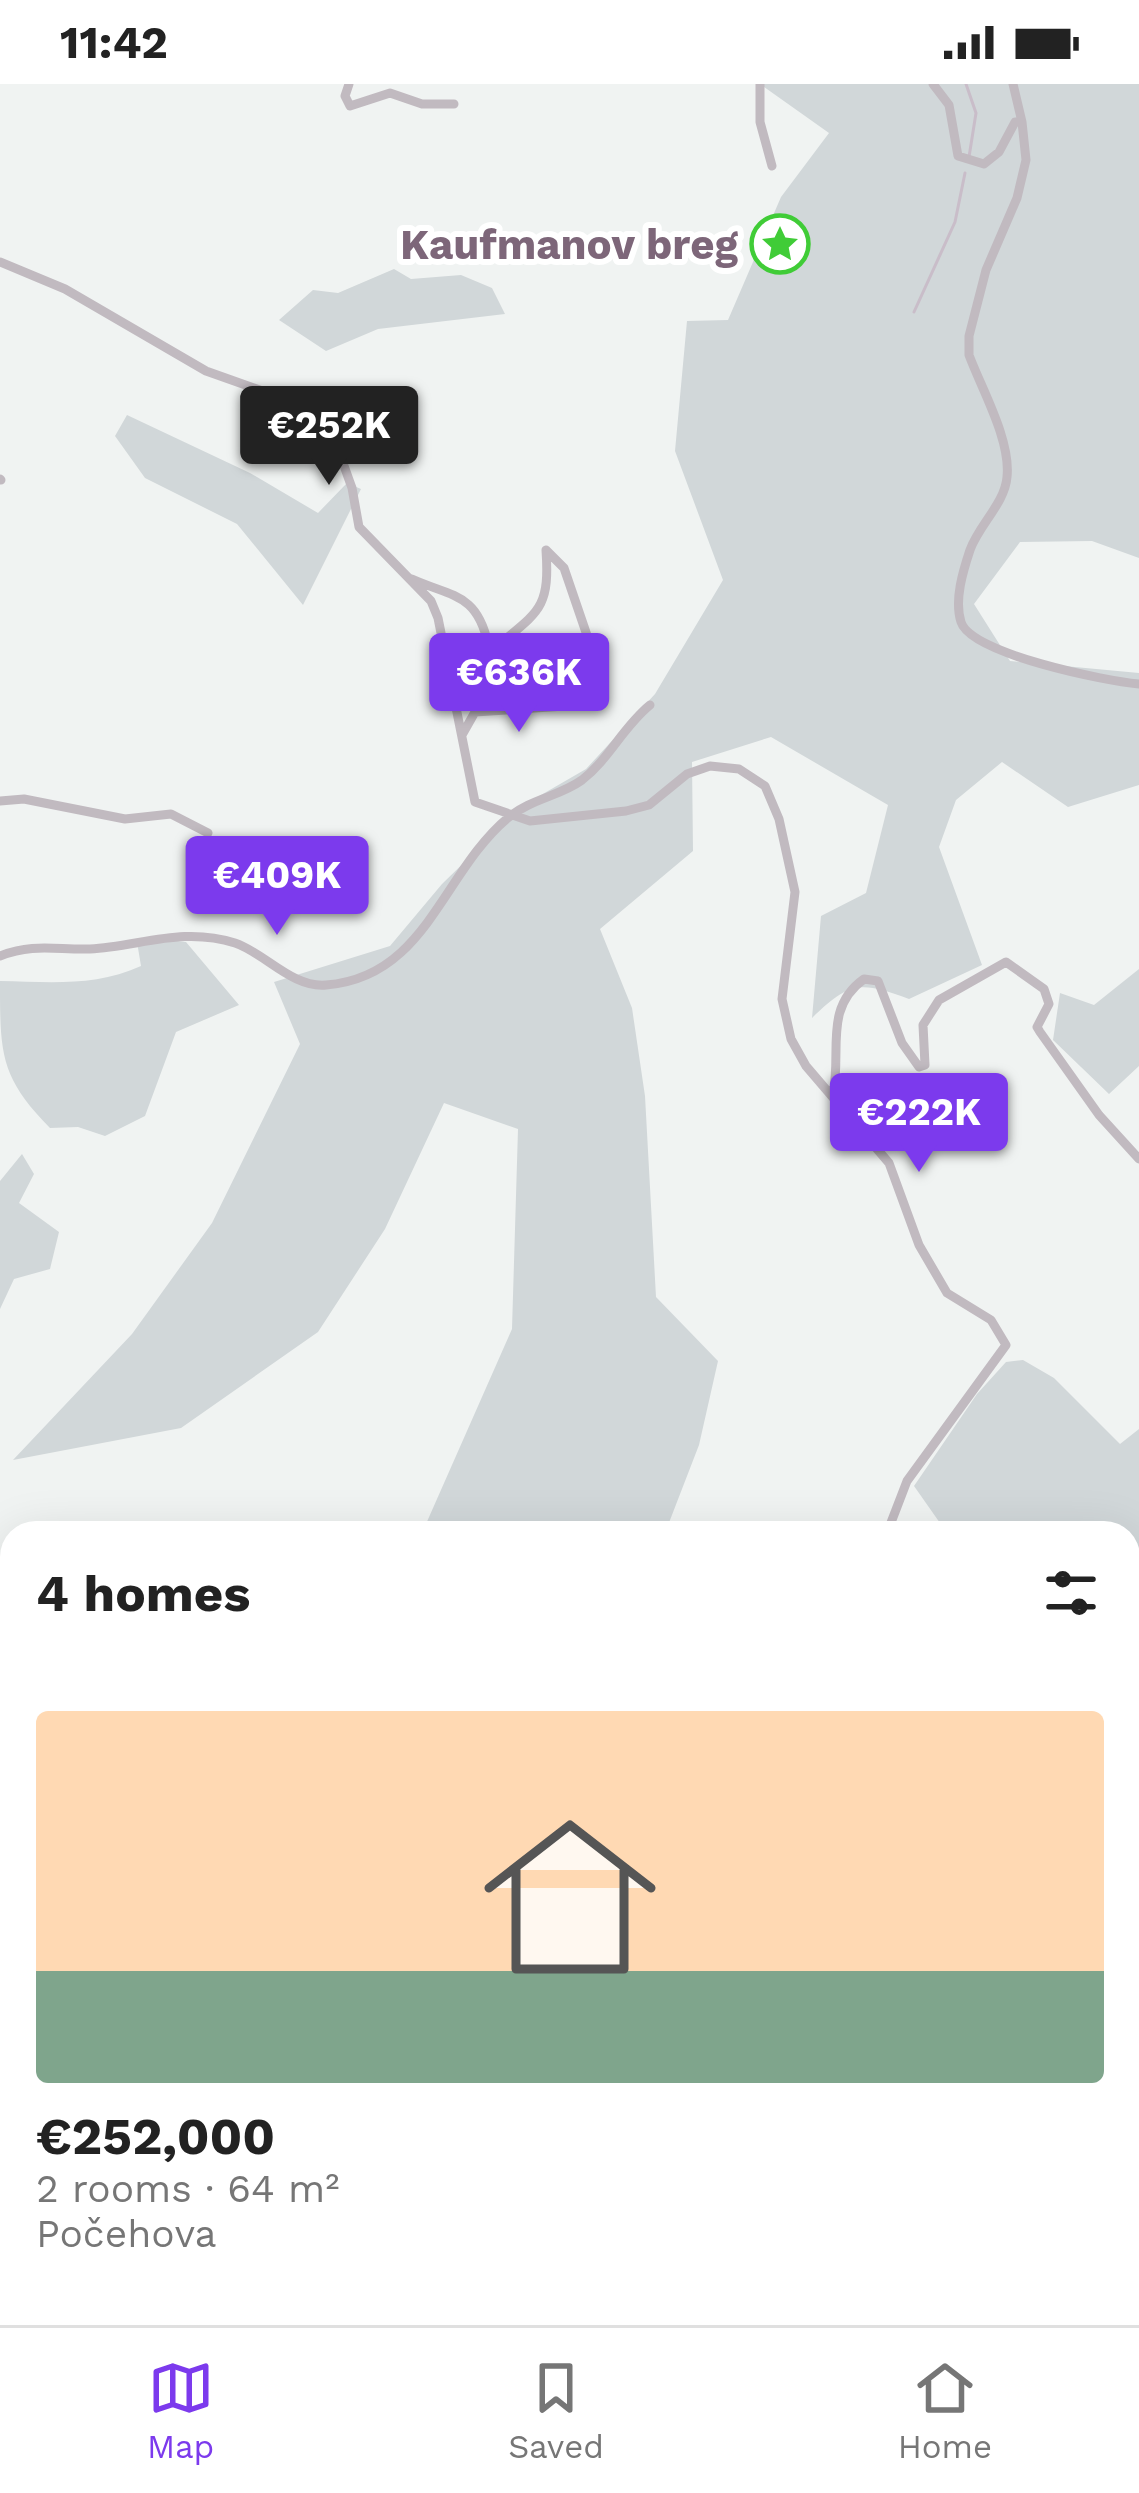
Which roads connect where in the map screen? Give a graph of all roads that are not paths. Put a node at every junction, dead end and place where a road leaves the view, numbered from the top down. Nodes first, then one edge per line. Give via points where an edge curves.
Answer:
1 (349, 84) edge
2 (760, 84) edge
3 (933, 84) edge
4 (1012, 84) edge
5 (454, 104) dead end
6 (1022, 122) junction
7 (772, 166) dead end
8 (0, 262) edge
9 (402, 573) junction
10 (591, 647) dead end
11 (1139, 685) edge
12 (650, 705) dead end
13 (565, 706) dead end
14 (461, 735) junction
15 (0, 801) edge
16 (509, 817) junction
17 (208, 833) dead end
18 (0, 956) edge
19 (833, 1093) junction
20 (1139, 1159) edge
21 (892, 1521) edge

1 - 5 street via 350,106 390,93 429,106
2 - 7 street
3 - 6 street via 949,105 958,156 973,165 999,152
4 - 6 street
6 - 11 street via 1026,160 1017,198 969,336 1008,463 1007,485 971,545 959,592 961,624 1030,660
8 - 9 street via 65,289 206,371 325,413 359,527
9 - 10 street via 450,590 475,610 496,647 542,608 546,550 564,568
9 - 14 street via 438,618
12 - 16 street via 583,779
13 - 14 street via 475,712
14 - 16 street via 471,797
15 - 17 street via 125,819 171,814
16 - 18 street via 392,963 324,985 232,942 157,936 95,949 24,946
16 - 19 street via 649,806 710,766 739,769 765,786 795,892 785,1025 801,1059
19 - 20 street via 834,1035 864,979 878,981 919,1067 923,1025 939,1000 1006,962 1045,989 1049,1004 1037,1027
19 - 21 street via 889,1163 919,1245 947,1293 991,1320 1006,1345 907,1481

